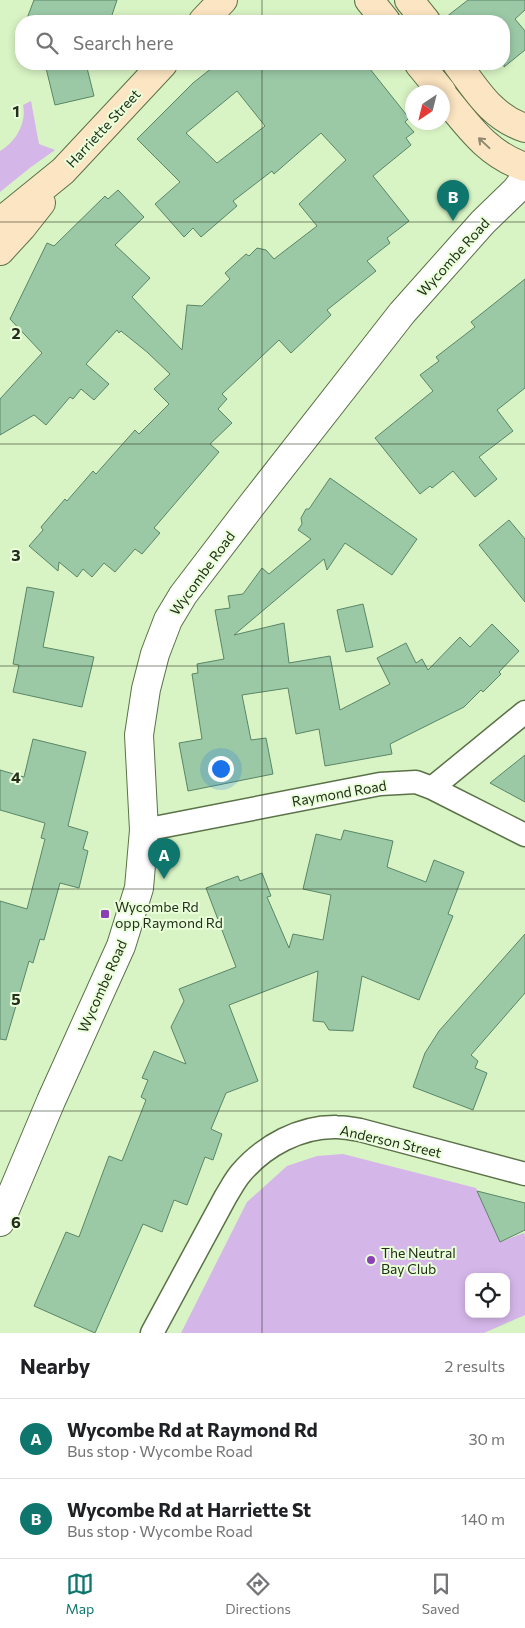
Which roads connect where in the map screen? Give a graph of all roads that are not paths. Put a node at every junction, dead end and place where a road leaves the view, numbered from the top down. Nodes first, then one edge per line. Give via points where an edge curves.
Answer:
1 (223, 0) edge
2 (369, 0) edge
3 (409, 0) edge
4 (209, 15) edge
5 (381, 15) edge
6 (421, 15) edge
7 (157, 70) edge
8 (424, 70) edge
9 (462, 70) edge
10 (436, 85) edge
11 (450, 103) edge
12 (525, 128) edge
13 (525, 167) edge
14 (63, 171) junction
15 (525, 178) edge
16 (0, 222) edge
17 (0, 251) edge
18 (525, 712) edge
19 (432, 788) junction
20 (144, 830) junction
21 (525, 834) edge
22 (525, 1174) edge
23 (0, 1222) edge
24 (152, 1333) edge

1 - 4 main road
2 - 5 main road
3 - 6 main road
7 - 14 main road, Harriette Street
8 - 10 main road
9 - 12 main road via 498,116
13 -> 11 main road via 490,149
14 - 16 main road, Harriette Street
14 - 17 main road, Harriette Street via 32,215
15 - 20 street, Wycombe Road via 402,314 227,537 168,620 146,689 139,735
18 - 19 street
19 - 20 street, Raymond Road via 416,782 380,784
19 - 21 street, Raymond Road
20 - 23 street, Wycombe Road via 139,888 121,946 50,1101
22 - 24 street, Anderson Street via 360,1130 338,1127 300,1132 257,1156 240,1174

